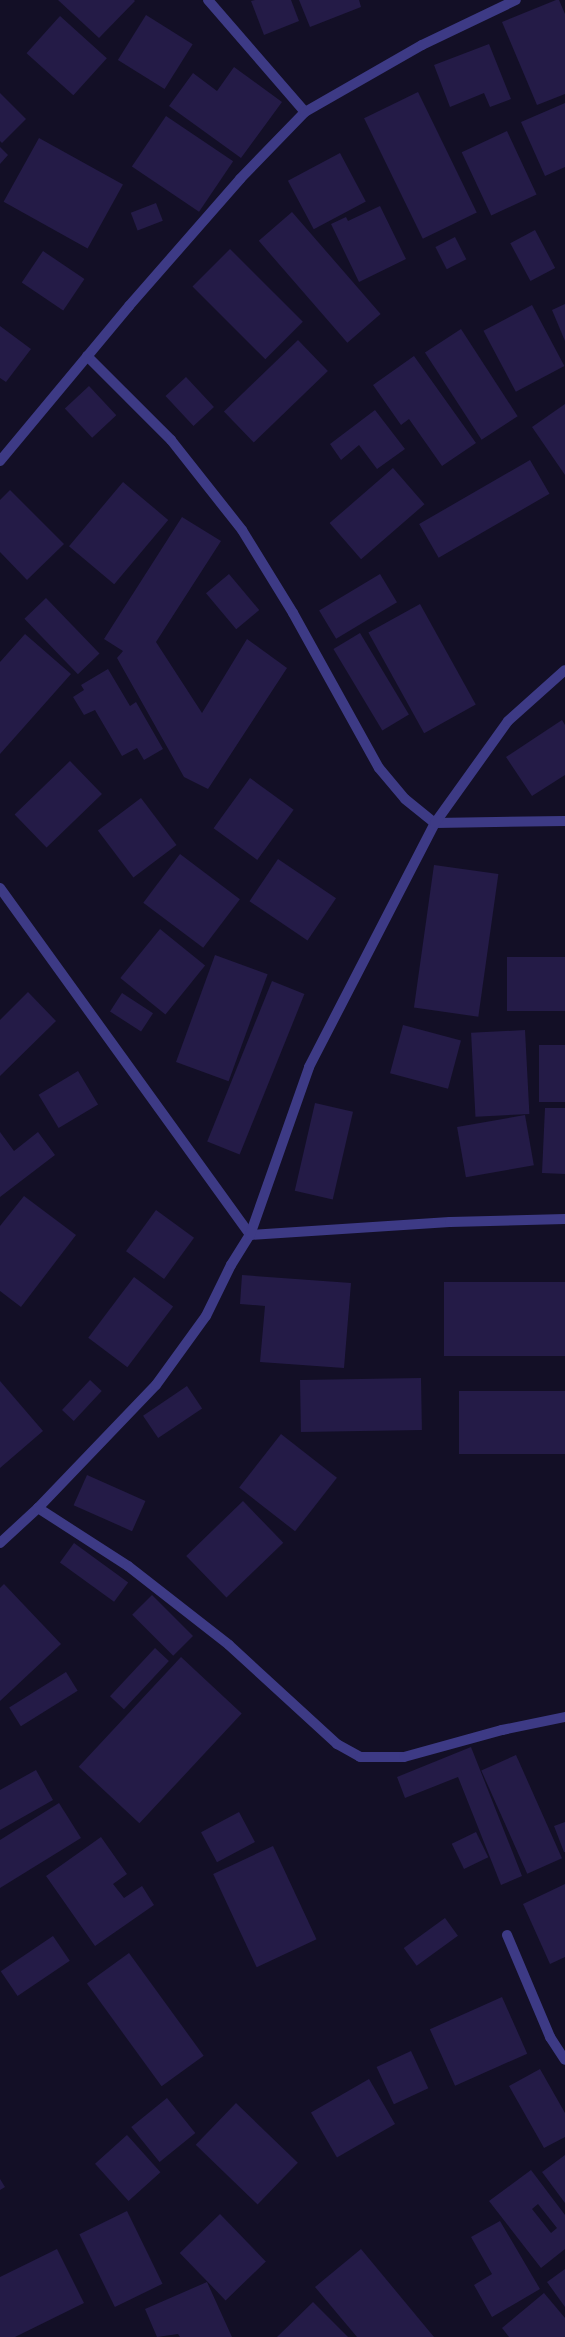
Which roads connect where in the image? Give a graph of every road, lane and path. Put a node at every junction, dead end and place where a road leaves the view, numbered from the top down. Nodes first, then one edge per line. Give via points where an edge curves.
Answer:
1 (208, 0) edge
2 (516, 0) edge
3 (305, 112) junction
4 (87, 356) junction
5 (0, 461) edge
6 (565, 670) edge
7 (565, 821) edge
8 (436, 823) junction
9 (0, 888) edge
10 (565, 1219) edge
11 (250, 1235) junction
12 (38, 1508) junction
13 (0, 1543) edge
14 (565, 1717) edge
15 (507, 1935) dead end
16 (565, 2060) edge

1 - 3 street
2 - 3 street via 422,45
3 - 4 street via 240,179
4 - 5 street
4 - 8 street via 171,440 242,530 293,613 379,768 405,799
6 - 8 street via 508,721
7 - 8 street
8 - 11 street via 309,1067
9 - 11 street
10 - 11 street via 450,1222
11 - 12 street via 206,1316 156,1385
12 - 13 street
12 - 14 street via 128,1566 229,1645 337,1744 360,1757 404,1757 502,1730
15 - 16 street via 550,2037

